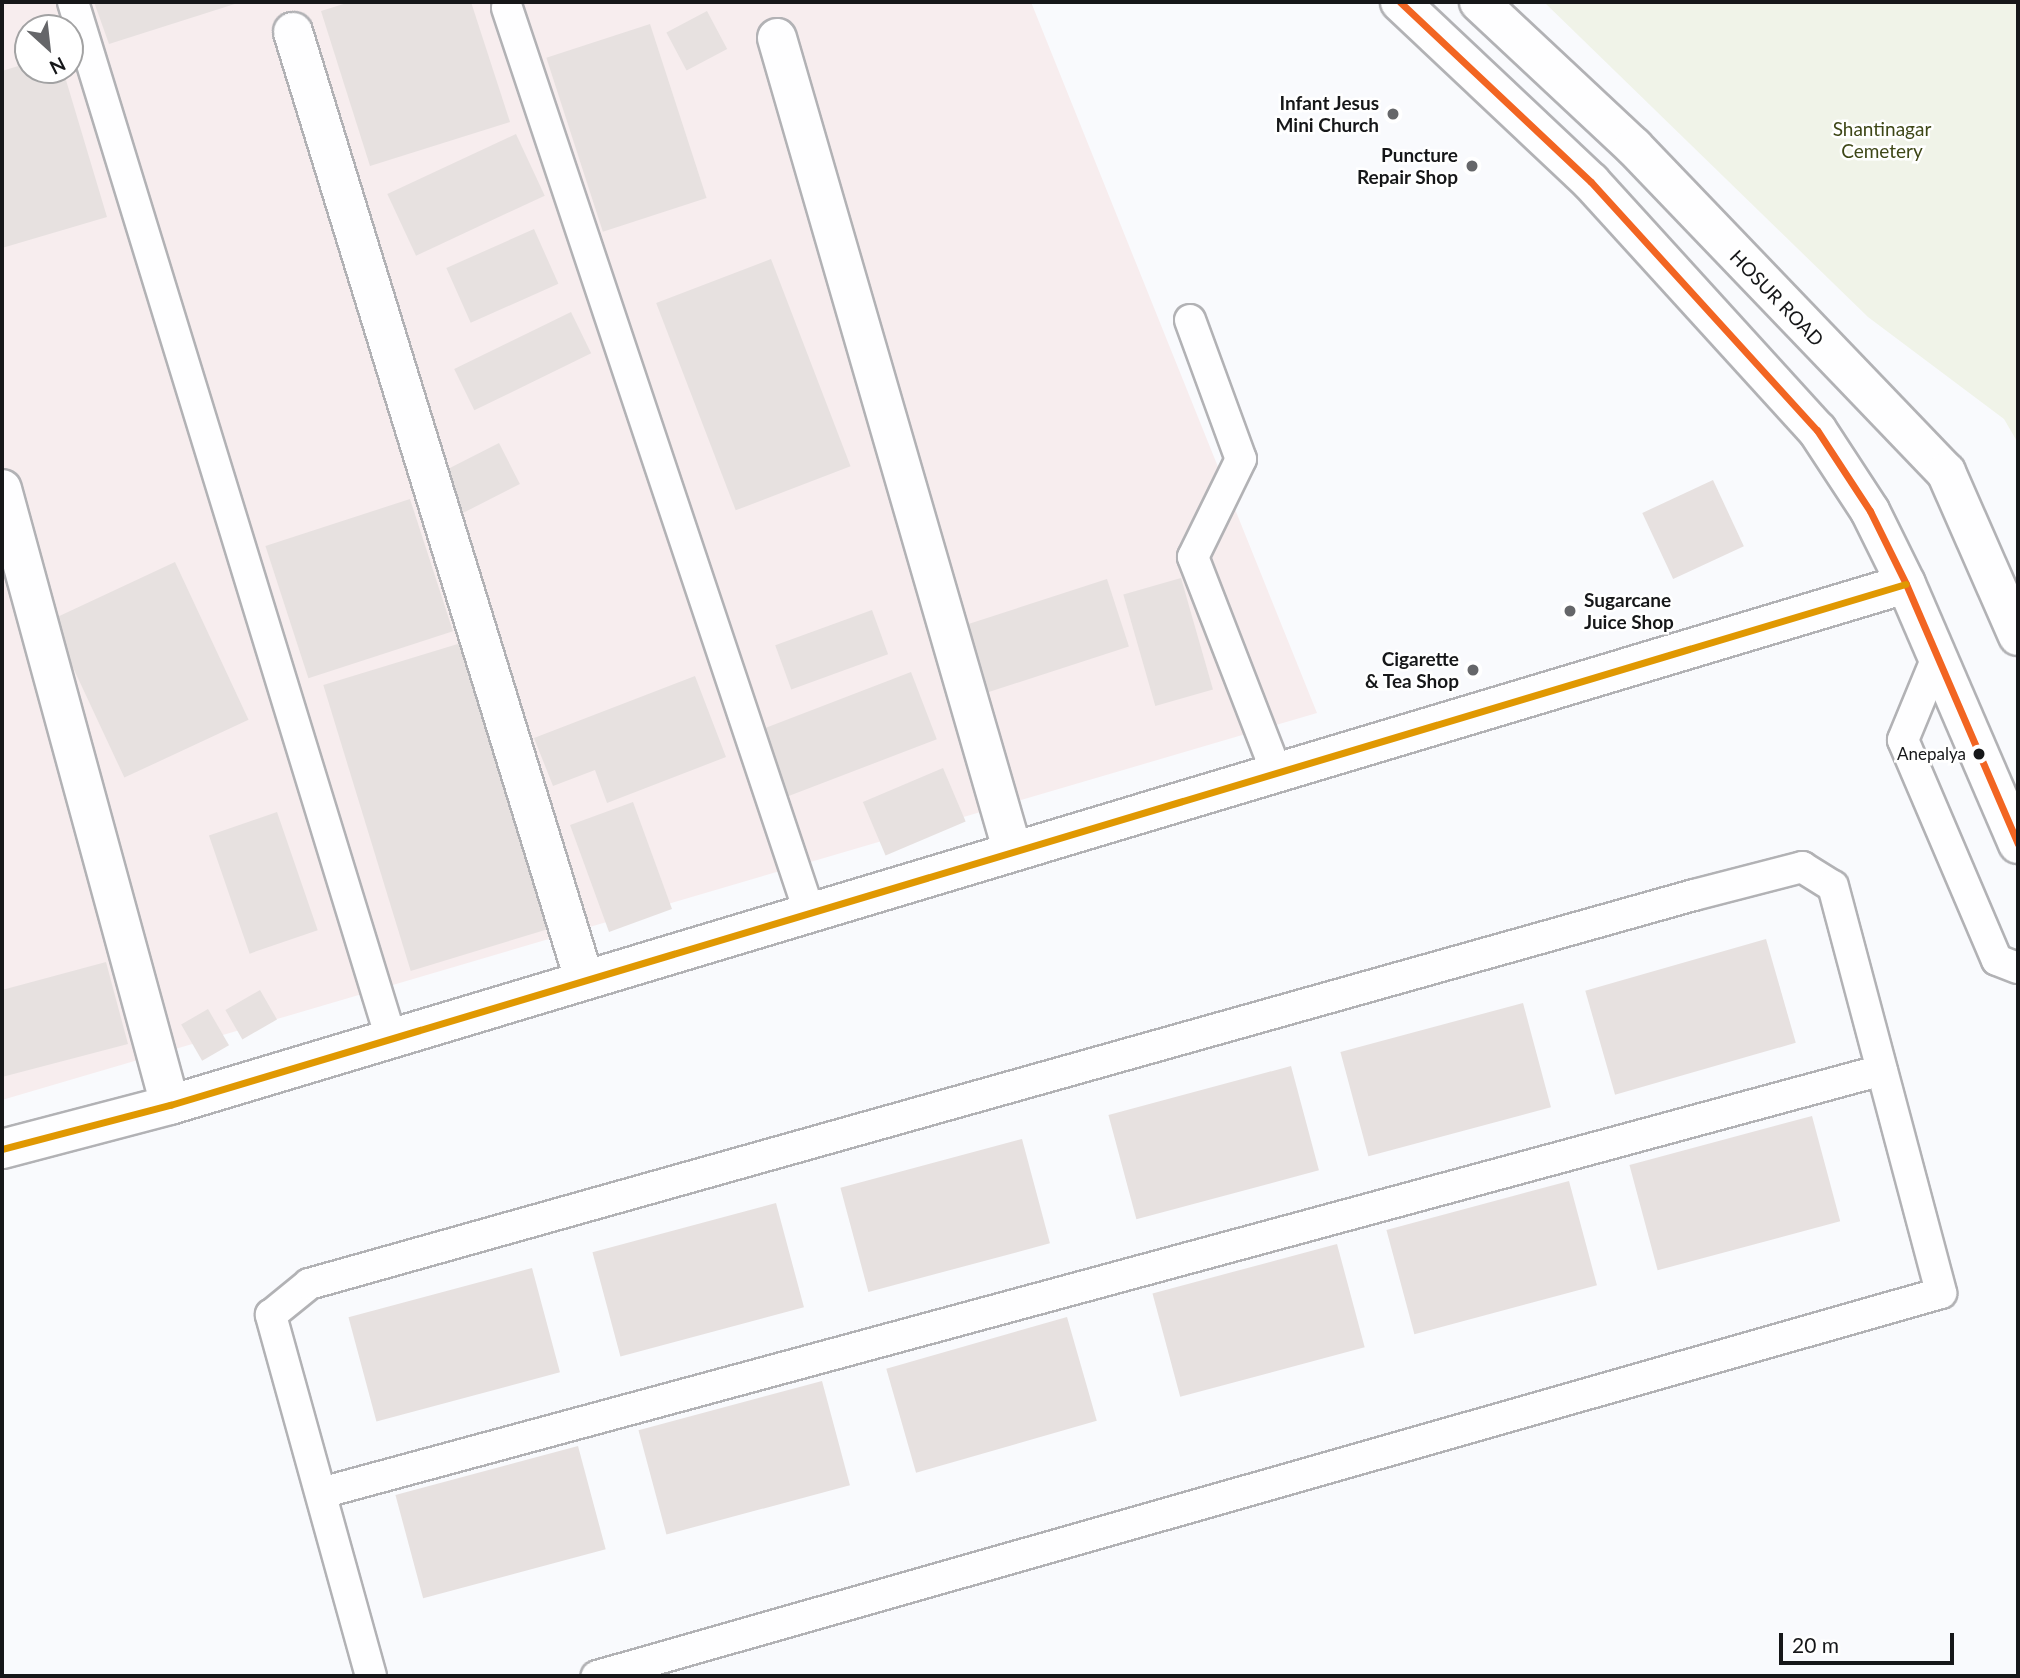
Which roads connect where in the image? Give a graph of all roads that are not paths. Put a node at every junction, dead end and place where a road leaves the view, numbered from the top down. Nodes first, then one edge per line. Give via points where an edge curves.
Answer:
1 (73, 2) edge
2 (1400, 2) edge
3 (1479, 2) edge
4 (507, 8) dead end
5 (293, 32) dead end
6 (777, 38) dead end
7 (1190, 320) dead end
8 (2, 489) edge
9 (1906, 584) junction
10 (2018, 636) edge
11 (1938, 655) junction
12 (1276, 771) junction
13 (2018, 844) edge
14 (1012, 849) junction
15 (809, 911) junction
16 (2018, 968) edge
17 (584, 979) junction
18 (390, 1035) junction
19 (1882, 1070) junction
20 (170, 1105) junction
21 (2, 1149) edge
22 (320, 1493) junction
23 (371, 1676) edge
24 (597, 1676) edge

1 - 18 lane
2 - 9 street via 1591,182 1817,430 1870,511
3 - 10 street, HOSUR ROAD via 1634,147 1947,472
4 - 15 lane
5 - 17 street
6 - 14 street
7 - 12 lane via 1241,459 1193,558
8 - 20 street
9 - 11 street
9 - 12 street
11 - 13 street
11 - 16 lane via 1903,740 1997,960
12 - 14 street
14 - 15 street
15 - 17 street
17 - 18 street
18 - 20 street
19 - 22 lane
19 - 22 lane via 1838,897 1822,874 1802,867 1694,895 309,1284 271,1315
19 - 24 lane via 1941,1293
20 - 21 street
22 - 23 lane

